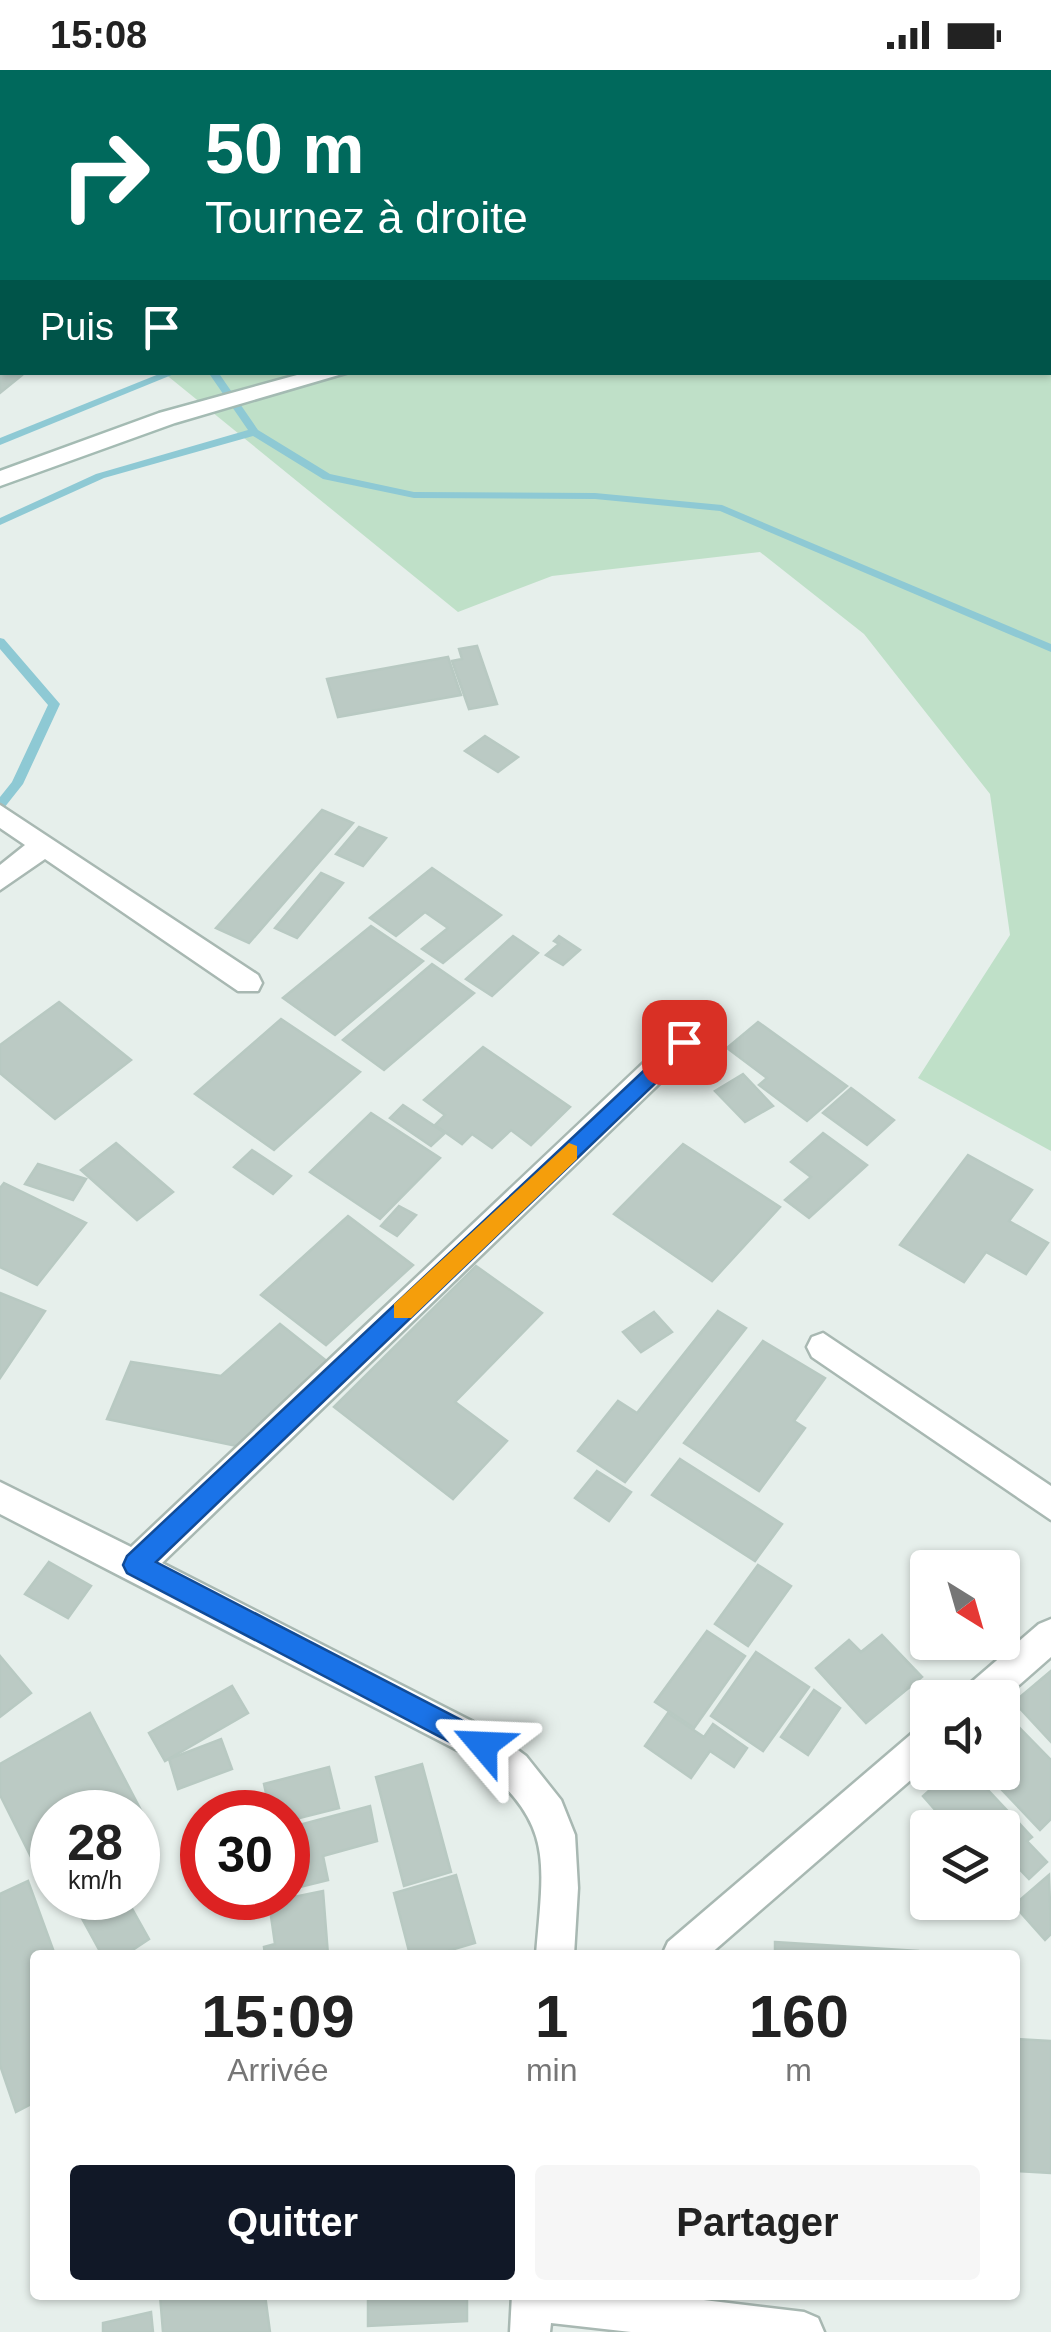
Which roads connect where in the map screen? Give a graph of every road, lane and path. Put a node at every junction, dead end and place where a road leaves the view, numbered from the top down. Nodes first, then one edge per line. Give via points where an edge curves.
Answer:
1 (325, 375) edge
2 (0, 480) edge
3 (0, 815) edge
4 (44, 845) junction
5 (0, 880) edge
6 (248, 983) dead end
7 (684, 1042) dead end
8 (823, 1347) dead end
9 (0, 1496) edge
10 (1051, 1506) edge
11 (136, 1565) junction
12 (1051, 1635) edge
13 (1000, 1680) edge
14 (910, 1758) edge
15 (555, 1950) edge
16 (687, 1950) edge
17 (531, 2309) edge
18 (804, 2332) edge

1 - 2 street via 86,443
3 - 4 street
4 - 5 street
4 - 6 street
7 - 11 street
8 - 10 street
9 - 11 street
11 - 15 street via 483,1745 521,1772 553,1812 561,1866
12 - 13 street
14 - 16 street
17 - 18 street

